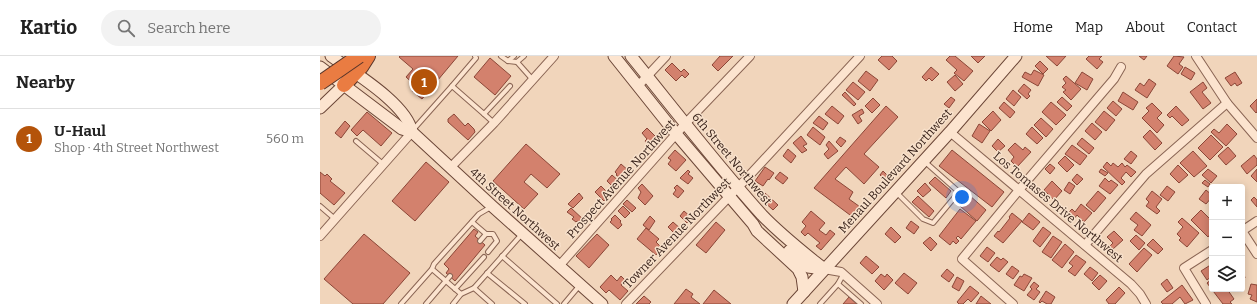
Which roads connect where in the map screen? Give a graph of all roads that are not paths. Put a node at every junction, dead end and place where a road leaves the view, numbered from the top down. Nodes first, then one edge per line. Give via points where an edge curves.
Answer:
1 (331, 56) edge
2 (359, 56) edge
3 (368, 56) edge
4 (475, 56) edge
5 (503, 56) edge
6 (514, 56) edge
7 (524, 56) edge
8 (554, 56) edge
9 (614, 56) edge
10 (631, 56) edge
11 (666, 56) edge
12 (750, 56) edge
13 (860, 56) edge
14 (1016, 56) edge
15 (1196, 56) edge
16 (508, 61) junction
17 (517, 62) junction
18 (320, 67) edge
19 (1121, 67) dead end
20 (355, 73) junction
21 (647, 76) junction
22 (533, 80) junction
23 (320, 83) edge
24 (344, 85) junction
25 (452, 86) junction
26 (510, 86) dead end
27 (638, 86) junction
28 (1227, 103) junction
29 (320, 108) edge
30 (484, 114) junction
31 (494, 123) junction
32 (685, 124) junction
33 (412, 132) junction
34 (950, 132) junction
35 (677, 135) junction
36 (1257, 138) edge
37 (356, 141) dead end
38 (924, 160) junction
39 (383, 164) junction
40 (450, 168) junction
41 (738, 187) junction
42 (1019, 190) junction
43 (895, 191) junction
44 (729, 196) junction
45 (320, 206) edge
46 (492, 206) junction
47 (335, 219) junction
48 (1257, 221) edge
49 (472, 222) junction
50 (753, 224) junction
51 (1245, 229) edge
52 (322, 231) edge
53 (486, 234) junction
54 (522, 234) junction
55 (1245, 236) edge
56 (480, 241) dead end
57 (1085, 245) junction
58 (488, 252) dead end
59 (1209, 252) edge
60 (1257, 254) edge
61 (502, 256) junction
62 (484, 257) dead end
63 (559, 266) junction
64 (432, 269) junction
65 (824, 269) junction
66 (488, 273) junction
67 (844, 274) junction
68 (450, 276) dead end
69 (446, 280) junction
70 (838, 284) junction
71 (580, 285) junction
72 (474, 288) junction
73 (455, 289) junction
74 (804, 292) junction
75 (461, 294) junction
76 (401, 304) edge
77 (426, 304) edge
78 (453, 304) edge
79 (492, 304) edge
80 (525, 304) edge
81 (557, 304) edge
82 (564, 304) edge
83 (602, 304) edge
84 (626, 304) edge
85 (793, 304) edge
86 (820, 304) edge
87 (860, 304) edge
88 (877, 304) edge
89 (1013, 304) edge
90 (1146, 304) edge
91 (1206, 304) edge

1 - 20 main road, 4th Street Northwest
2 - 23 highway, bridge
3 - 20 highway
4 - 25 lane via 476,58
5 - 16 lane
6 - 16 lane
7 - 17 lane
8 - 22 street
9 - 27 main road, 6th Street Northwest
10 - 21 main road, 6th Street Northwest
11 - 21 street
12 - 32 street, Prospect Avenue Northwest
13 - 41 street, Towner Avenue Northwest
14 - 34 main road, Menaul Boulevard Northwest
15 - 28 street
16 - 17 lane
17 - 22 lane
18 - 24 main road, 4th Street Northwest
19 - 42 street via 1114,79
20 - 24 highway
20 - 33 main road, 4th Street Northwest via 384,94 405,117
21 - 27 street
21 - 32 main road, 6th Street Northwest
22 - 31 street
24 - 29 main road
24 - 33 main road, 4th Street Northwest via 402,129
25 - 30 lane
25 - 33 lane
26 - 30 lane
27 - 35 main road, 6th Street Northwest
28 - 36 street
28 - 57 street via 1146,174
30 - 31 lane
31 - 40 street
32 - 35 street, Prospect Avenue Northwest
32 - 41 main road, 6th Street Northwest
33 - 39 street
33 - 40 main road, 4th Street Northwest
34 - 38 main road, Menaul Boulevard Northwest
34 - 42 street, Los Tomases Drive Northwest
35 - 44 main road, 6th Street Northwest
35 - 63 street, Prospect Avenue Northwest
37 - 39 lane
38 - 43 main road, Menaul Boulevard Northwest
38 - 43 lane via 959,192 933,223 924,220
39 - 47 street
40 - 46 main road, 4th Street Northwest
41 - 44 street, Towner Avenue Northwest
41 - 65 main road, 6th Street Northwest via 763,216
42 - 57 street, Los Tomases Drive Northwest
42 - 89 street via 962,260
43 - 65 main road, Menaul Boulevard Northwest
44 - 50 main road, 6th Street Northwest
44 - 84 street, Towner Avenue Northwest
45 - 47 lane
46 - 49 lane
46 - 54 main road, 4th Street Northwest
47 - 52 street
48 - 51 street
49 - 53 lane
49 - 64 lane
50 - 65 main road, 6th Street Northwest via 808,267
50 - 74 main road, 6th Street Northwest via 757,231 798,269
53 - 56 lane
53 - 58 lane via 493,234 497,241
54 - 61 lane
54 - 63 main road, 4th Street Northwest
55 - 60 street
57 - 90 street, Los Tomases Drive Northwest via 1131,284
59 - 91 street via 1184,268
61 - 66 lane
61 - 81 lane
62 - 73 lane
63 - 71 main road, 4th Street Northwest
64 - 69 lane
64 - 76 lane
65 - 67 street, 6th Street Northwest
65 - 74 main road, Menaul Boulevard Northwest
66 - 72 lane
66 - 80 lane
67 - 70 lane
67 - 88 street, 6th Street Northwest
68 - 69 lane
69 - 73 lane
69 - 77 lane
70 - 86 lane
70 - 87 lane
71 - 82 lane
71 - 83 main road, 4th Street Northwest
72 - 75 lane
72 - 79 lane
73 - 75 lane
74 - 85 main road, Menaul Boulevard Northwest
75 - 78 lane

